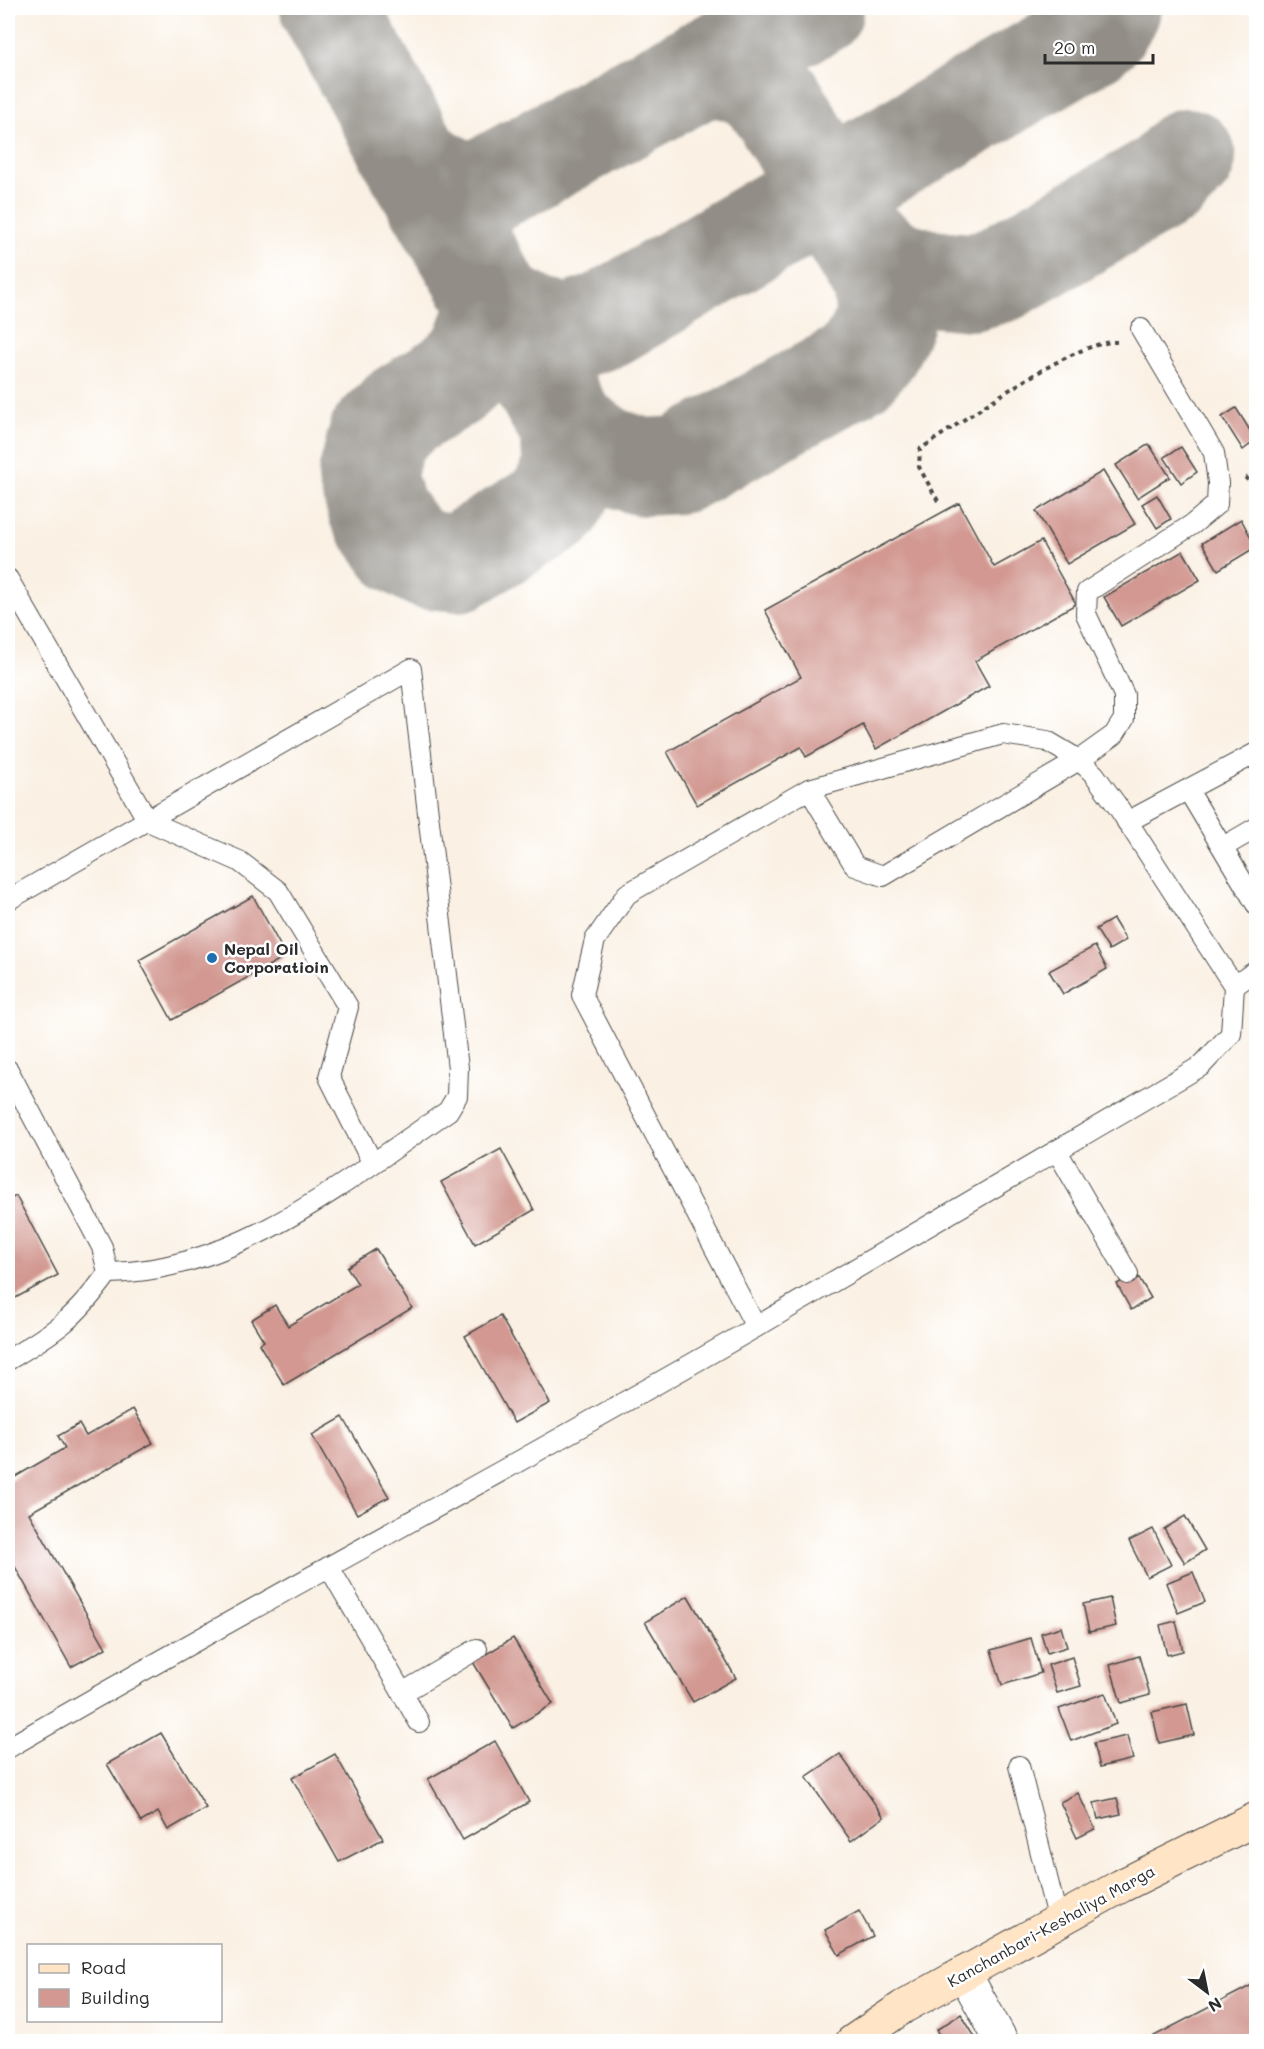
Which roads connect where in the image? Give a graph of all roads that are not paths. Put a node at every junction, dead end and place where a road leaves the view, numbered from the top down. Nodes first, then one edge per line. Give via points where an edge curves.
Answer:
1 (1146, 337) road end
2 (8, 579) edge
3 (1257, 753) edge
4 (1079, 760) junction
5 (809, 789) junction
6 (1188, 790) junction
7 (148, 821) junction
8 (1127, 822) junction
9 (1257, 828) edge
10 (1223, 848) junction
11 (8, 900) edge
12 (1257, 904) edge
13 (1257, 971) edge
14 (1234, 986) junction
15 (8, 1070) edge
16 (1057, 1151) junction
17 (372, 1162) junction
18 (108, 1273) junction
19 (1128, 1274) dead end
20 (756, 1327) junction
21 (8, 1360) edge
22 (329, 1567) junction
23 (477, 1649) dead end
24 (402, 1693) junction
25 (419, 1722) dead end
26 (8, 1748) edge
27 (1020, 1766) dead end
28 (1257, 1819) edge
29 (1058, 1921) junction
30 (964, 1973) junction
31 (852, 2042) edge
32 (1002, 2042) edge

1 - 4 lane via 1214,453 1217,504 1193,524 1087,592 1086,615 1124,694 1124,719 1114,735
2 - 7 lane
3 - 6 lane
4 - 5 lane via 1047,741 1003,734
4 - 5 lane via 883,876 855,866
4 - 8 lane via 1094,774
5 - 20 lane via 627,894 595,940 582,994
6 - 8 lane
6 - 10 lane
7 - 11 lane
7 - 17 lane via 239,861 278,891 348,1007 329,1077
7 - 17 lane via 411,669 458,1068 457,1096 448,1111
8 - 14 lane
9 - 10 lane
10 - 12 lane
13 - 14 lane
14 - 16 lane via 1231,1034 1202,1066
15 - 18 lane via 102,1247
16 - 19 lane
16 - 20 lane
17 - 18 lane via 309,1206 232,1246 162,1267
18 - 21 lane via 69,1321
20 - 22 lane via 592,1423
22 - 24 lane
22 - 26 lane
23 - 24 lane
24 - 25 lane
27 - 29 lane
28 - 29 street, Kanchanbari-Keshaliya Marga
29 - 30 street, Kanchanbari-Keshaliya Marga
30 - 31 street, Kanchanbari-Keshaliya Marga via 903,2007
30 - 32 street

